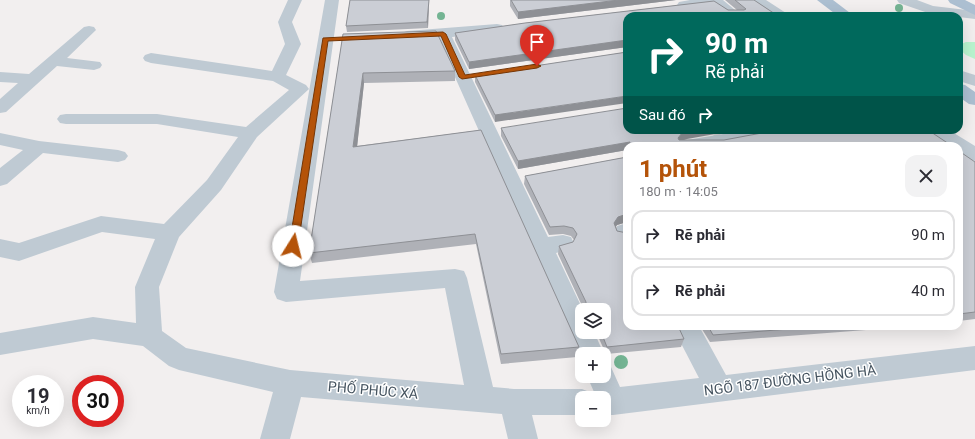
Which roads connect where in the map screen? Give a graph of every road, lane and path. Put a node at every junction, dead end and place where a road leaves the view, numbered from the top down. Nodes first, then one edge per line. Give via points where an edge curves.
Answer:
1 (296, 0) edge
2 (332, 0) edge
3 (757, 0) edge
4 (824, 0) edge
5 (904, 0) edge
6 (955, 0) edge
7 (715, 1) edge
8 (668, 6) edge
9 (975, 10) edge
10 (730, 12) edge
11 (775, 12) edge
12 (842, 12) edge
13 (949, 12) edge
14 (963, 14) edge
15 (975, 15) edge
16 (514, 26) edge
17 (89, 30) dead end
18 (443, 34) junction
19 (391, 36) edge
20 (151, 58) dead end
21 (53, 61) junction
22 (94, 65) dead end
23 (963, 76) edge
24 (0, 77) edge
25 (277, 77) junction
26 (33, 79) junction
27 (975, 81) edge
28 (963, 92) edge
29 (975, 100) edge
30 (0, 108) edge
31 (66, 119) dead end
32 (250, 134) junction
33 (757, 134) edge
34 (942, 134) edge
35 (0, 139) edge
36 (728, 139) edge
37 (710, 142) edge
38 (955, 142) edge
39 (40, 147) junction
40 (963, 147) edge
41 (975, 155) edge
42 (118, 156) dead end
43 (0, 179) edge
44 (169, 233) junction
45 (0, 248) edge
46 (687, 330) edge
47 (149, 336) junction
48 (0, 344) edge
49 (588, 347) edge
50 (975, 358) edge
51 (290, 383) junction
52 (719, 389) junction
53 (481, 399) junction
54 (514, 402) junction
55 (575, 402) edge
56 (611, 402) edge
57 (275, 439) edge
58 (523, 439) edge

1 - 25 street via 285,22 293,44
2 - 53 street via 332,39 286,292 455,278
3 - 11 street
4 - 12 main road
5 - 13 street via 931,10
6 - 9 main road
7 - 8 street
7 - 10 street
14 - 15 street
16 - 18 street
17 - 21 street
18 - 19 street
18 - 49 street via 470,76 517,178 552,245
20 - 25 street
21 - 22 street
21 - 26 street
23 - 27 street
24 - 26 street
25 - 32 street via 300,89
26 - 30 street
28 - 29 main road
31 - 32 street via 157,119
32 - 44 street via 214,185
33 - 36 street
34 - 38 street
35 - 39 street
36 - 37 street
39 - 42 street
39 - 43 street
40 - 41 street
44 - 45 street via 101,224 19,252
44 - 47 street via 147,287
46 - 52 street
47 - 48 street via 93,328
47 - 51 street, PHỐ PHÚC XÁ via 179,358
50 - 52 street, NGÕ 187 ĐƯỜNG HỒNG HÀ
51 - 53 street, PHỐ PHÚC XÁ
51 - 57 street
52 - 56 street, NGÕ 187 ĐƯỜNG HỒNG HÀ
53 - 54 street, PHỐ PHÚC XÁ
54 - 55 street
54 - 58 street

